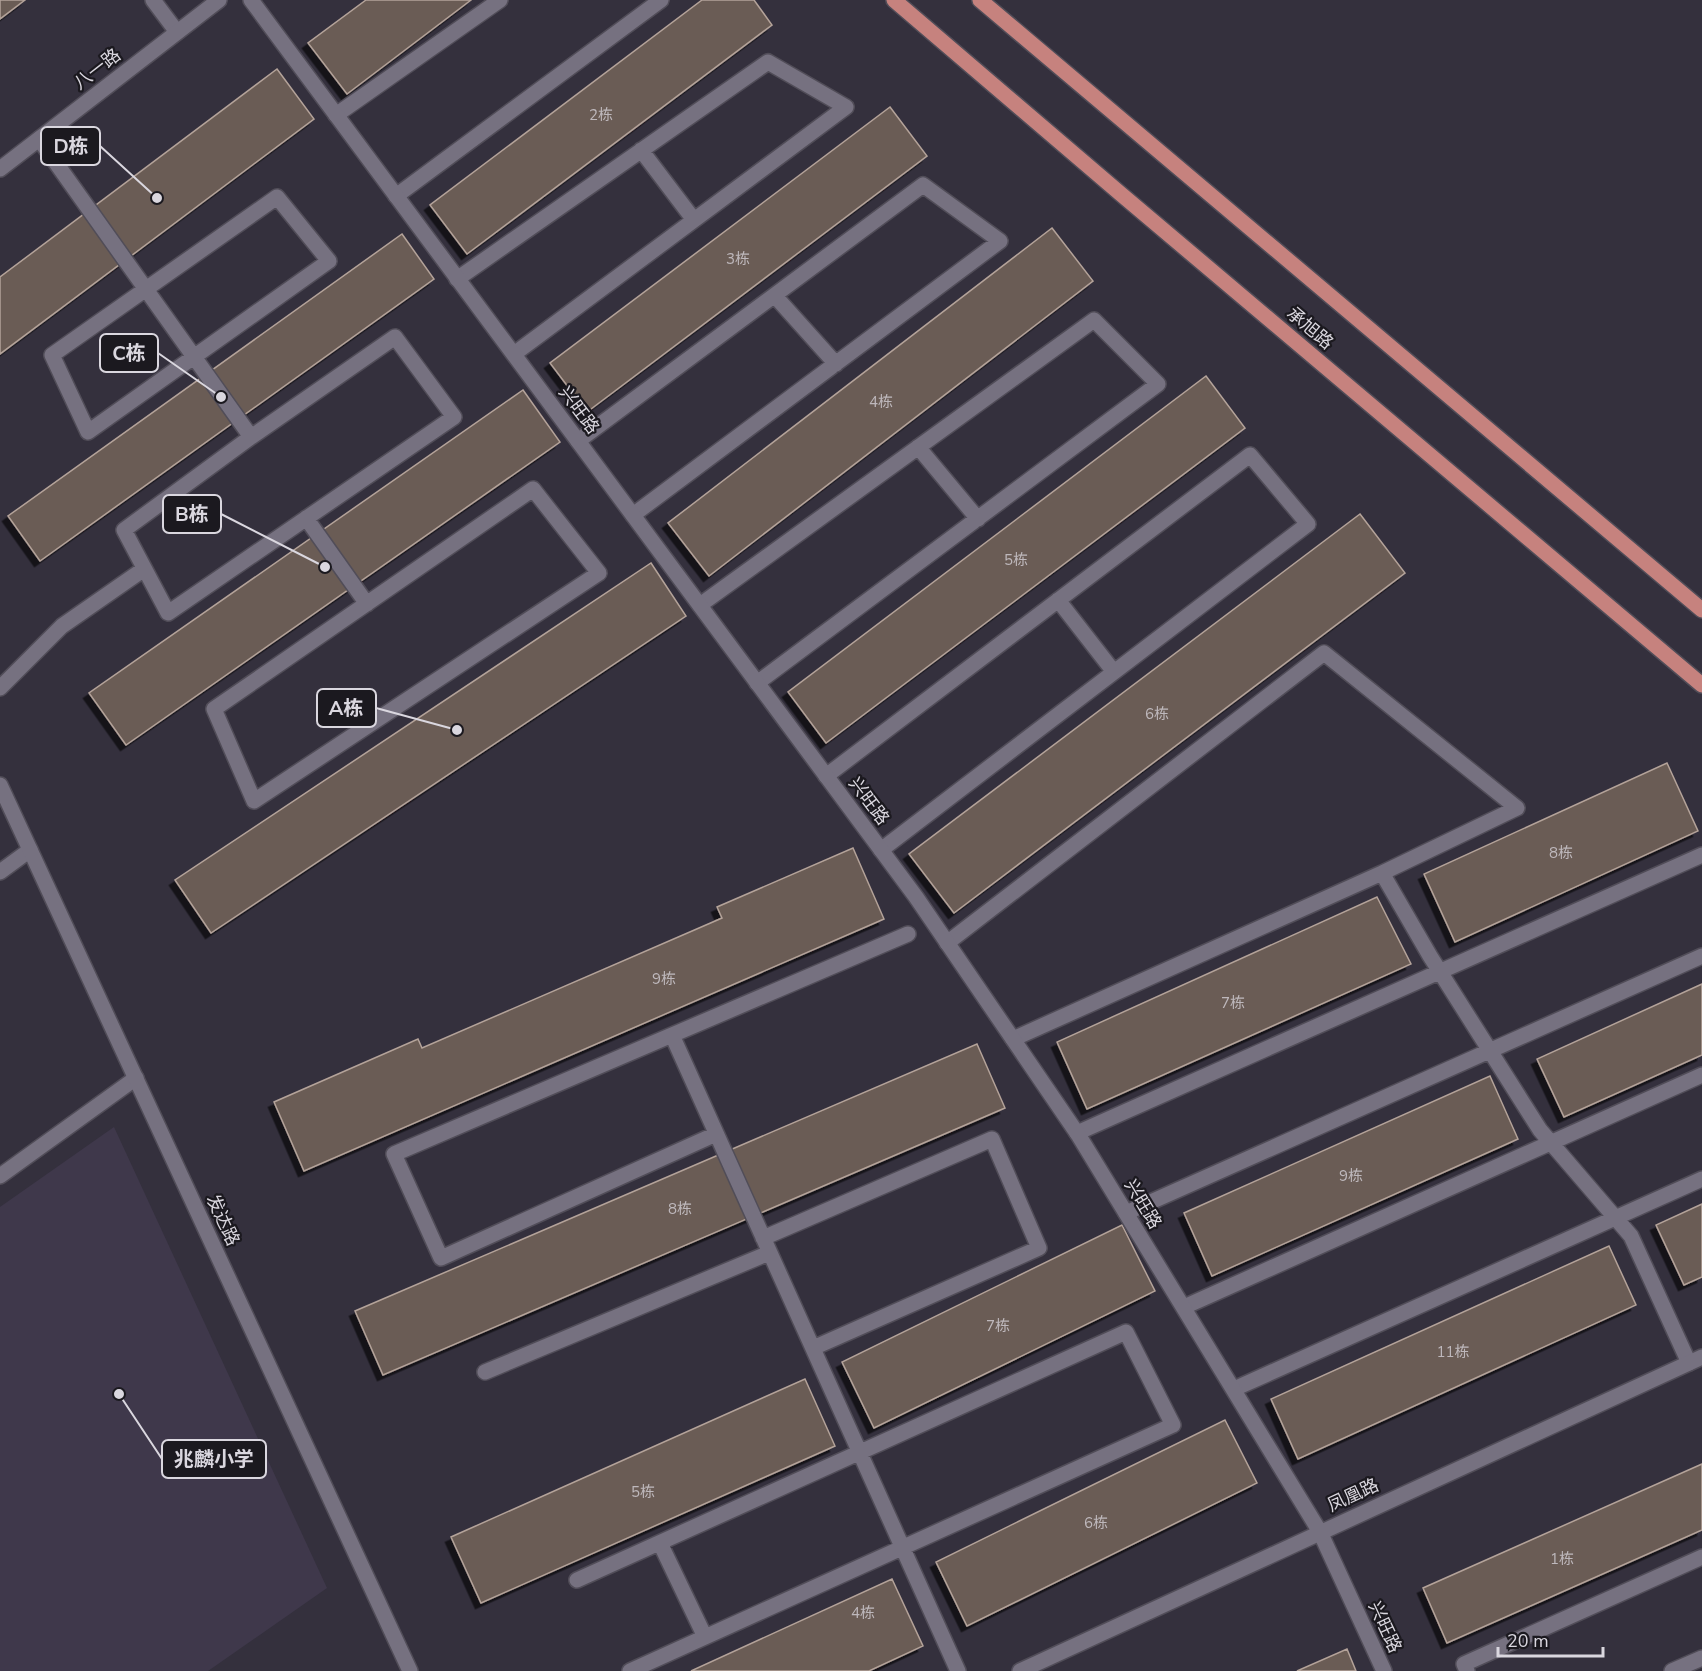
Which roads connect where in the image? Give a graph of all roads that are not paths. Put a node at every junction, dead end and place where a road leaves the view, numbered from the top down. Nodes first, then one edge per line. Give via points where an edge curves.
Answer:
1 (153, 0) edge
2 (219, 0) edge
3 (251, 0) edge
4 (500, 0) edge
5 (661, 0) edge
6 (894, 0) edge
7 (980, 0) edge
8 (177, 32) junction
9 (336, 115) junction
10 (39, 139) junction
11 (641, 150) junction
12 (0, 169) edge
13 (396, 196) junction
14 (694, 220) junction
15 (457, 279) junction
16 (148, 290) junction
17 (775, 296) junction
18 (513, 354) junction
19 (194, 356) junction
20 (836, 364) junction
21 (251, 437) junction
22 (578, 441) junction
23 (918, 447) junction
24 (633, 515) junction
25 (306, 518) junction
26 (978, 519) junction
27 (144, 569) junction
28 (1058, 600) junction
29 (367, 604) junction
30 (700, 605) junction
31 (1702, 610) edge
32 (1114, 672) junction
33 (757, 683) junction
34 (1702, 685) edge
35 (0, 688) edge
36 (826, 776) junction
37 (0, 785) edge
38 (30, 850) junction
39 (881, 850) junction
40 (1702, 855) edge
41 (0, 872) edge
42 (1382, 873) junction
43 (908, 934) dead end
44 (947, 943) junction
45 (1702, 956) edge
46 (1440, 972) junction
47 (672, 1035) junction
48 (1013, 1039) junction
49 (1489, 1050) junction
50 (1702, 1075) edge
51 (136, 1078) junction
52 (1077, 1133) junction
53 (716, 1134) junction
54 (1551, 1142) junction
55 (0, 1176) edge
56 (1702, 1179) edge
57 (1126, 1213) junction
58 (1614, 1217) junction
59 (766, 1246) junction
60 (1184, 1307) junction
61 (813, 1348) junction
62 (1696, 1360) edge
63 (484, 1372) dead end
64 (1234, 1389) junction
65 (860, 1452) junction
66 (1320, 1532) junction
67 (660, 1543) junction
68 (902, 1548) junction
69 (1702, 1557) edge
70 (577, 1580) dead end
71 (705, 1637) junction
72 (1702, 1658) edge
73 (410, 1671) edge
74 (630, 1671) edge
75 (958, 1671) edge
76 (1020, 1671) edge
77 (1384, 1671) edge
78 (1467, 1671) edge
79 (1672, 1671) edge

1 - 8 street
2 - 8 street, 八一路
3 - 9 street, 兴旺路
4 - 9 street
5 - 13 street
6 - 34 main road, 承旭路
7 - 31 main road, 承旭路
8 - 10 street, 八一路
9 - 13 street, 兴旺路
10 - 12 street, 八一路
10 - 16 street
11 - 14 street
11 - 14 street via 768,62 846,107
11 - 15 street
13 - 15 street, 兴旺路
14 - 18 street
15 - 18 street, 兴旺路
16 - 19 street
16 - 19 street via 51,356 88,432
16 - 19 street via 277,197 329,261
17 - 20 street
17 - 20 street via 923,185 1000,241
17 - 22 street
18 - 22 street, 兴旺路
19 - 21 street
20 - 24 street
21 - 25 street via 395,337 454,417
21 - 27 street via 124,530
22 - 24 street, 兴旺路
23 - 26 street
23 - 26 street via 1094,320 1158,384
23 - 30 street
24 - 30 street, 兴旺路
25 - 27 street via 168,613
25 - 29 street
26 - 33 street
27 - 35 street via 62,626
28 - 32 street
28 - 32 street via 1250,455 1308,524
28 - 36 street
29 - 29 street via 214,709 254,801 599,573 532,489
30 - 33 street, 兴旺路
32 - 39 street
33 - 36 street, 兴旺路
36 - 39 street, 兴旺路
37 - 38 street, 发达路
38 - 41 street
38 - 51 street, 发达路
39 - 44 street, 兴旺路
40 - 46 street
42 - 44 street via 1517,808 1324,653
42 - 46 street
42 - 48 street
43 - 47 street
44 - 48 street, 兴旺路
45 - 49 street
46 - 49 street
46 - 52 street
47 - 53 street
47 - 53 street via 394,1155 441,1258
48 - 52 street, 兴旺路
49 - 54 street
49 - 57 street
50 - 54 street
51 - 55 street
51 - 73 street, 发达路
52 - 57 street, 兴旺路
53 - 59 street
54 - 58 street
54 - 60 street
56 - 58 street
57 - 60 street, 兴旺路
58 - 62 street via 1631,1236
58 - 64 street
59 - 61 street
59 - 61 street via 992,1139 1039,1248
59 - 63 street
60 - 64 street, 兴旺路
61 - 65 street
62 - 66 street, 凤凰路
64 - 66 street, 兴旺路
65 - 67 street
65 - 68 street
65 - 68 street via 1126,1332 1173,1425
66 - 76 street, 凤凰路
66 - 77 street, 兴旺路
67 - 70 street
67 - 71 street
68 - 71 street
68 - 75 street
69 - 78 street via 1464,1664
71 - 74 street
72 - 79 street

